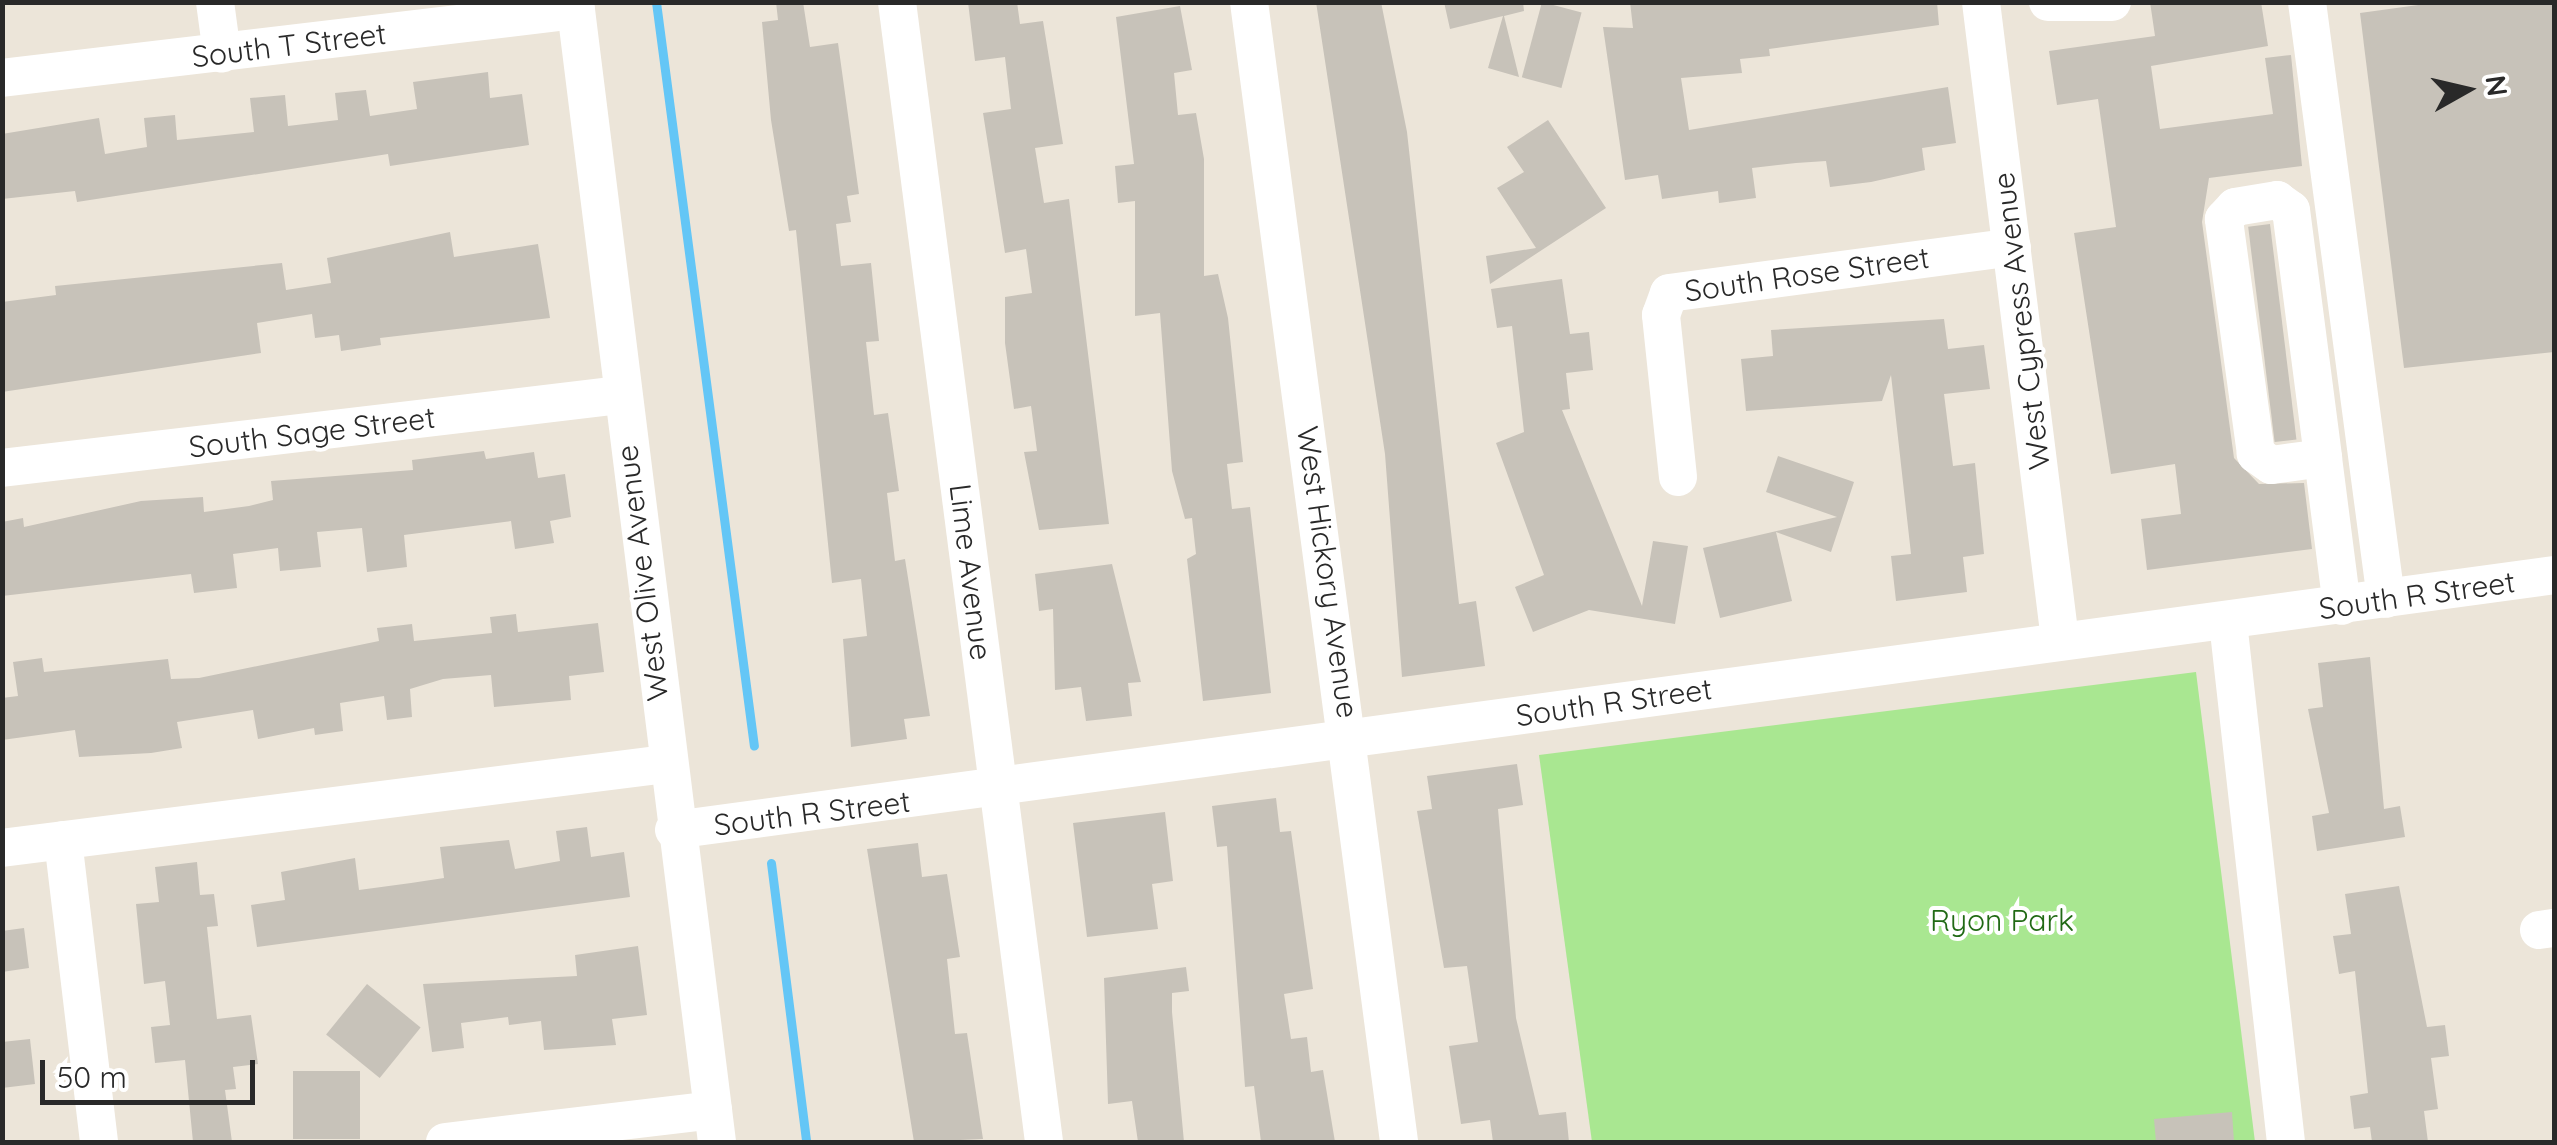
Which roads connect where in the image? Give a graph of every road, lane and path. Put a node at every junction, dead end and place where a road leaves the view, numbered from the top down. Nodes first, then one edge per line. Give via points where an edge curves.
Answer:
1 (215, 2) edge
2 (898, 2) edge
3 (1248, 2) edge
4 (1981, 2) edge
5 (2048, 2) edge
6 (2112, 2) edge
7 (2307, 2) edge
8 (576, 6) edge
9 (222, 54) junction
10 (2, 78) edge
11 (2012, 247) junction
12 (621, 395) junction
13 (2323, 458) junction
14 (2, 468) edge
15 (1678, 477) dead end
16 (2554, 575) edge
17 (2386, 599) junction
18 (2342, 606) junction
19 (2228, 622) junction
20 (2060, 640) junction
21 (1352, 737) junction
22 (665, 764) junction
23 (998, 789) junction
24 (674, 830) junction
25 (63, 840) junction
26 (2, 848) edge
27 (715, 1126) edge
28 (99, 1142) edge
29 (444, 1142) edge
30 (1044, 1142) edge
31 (1399, 1142) edge
32 (2286, 1142) edge

1 - 9 street
2 - 23 street, Lime Avenue
3 - 21 street, West Hickory Avenue
4 - 11 street, West Cypress Avenue
5 - 6 street
7 - 17 street
8 - 9 street, South T Street
8 - 12 street, West Olive Avenue
9 - 10 street, South T Street
11 - 15 street, South Rose Street via 1670,293 1660,315
11 - 20 street, West Cypress Avenue
12 - 14 street, South Sage Street
12 - 22 street, West Olive Avenue
13 - 13 street via 2291,210 2277,200 2235,207 2224,219 2256,454 2271,465
13 - 18 street
16 - 17 street, South R Street
17 - 18 street, South R Street
18 - 19 street, South R Street
19 - 20 street, South R Street
19 - 32 street
20 - 21 street, South R Street
21 - 23 street, South R Street
21 - 31 street, West Hickory Avenue
22 - 24 street, West Olive Avenue
22 - 25 street
23 - 24 street, South R Street
23 - 30 street, Lime Avenue
24 - 27 street, West Olive Avenue
25 - 26 street
25 - 28 street
27 - 29 street

